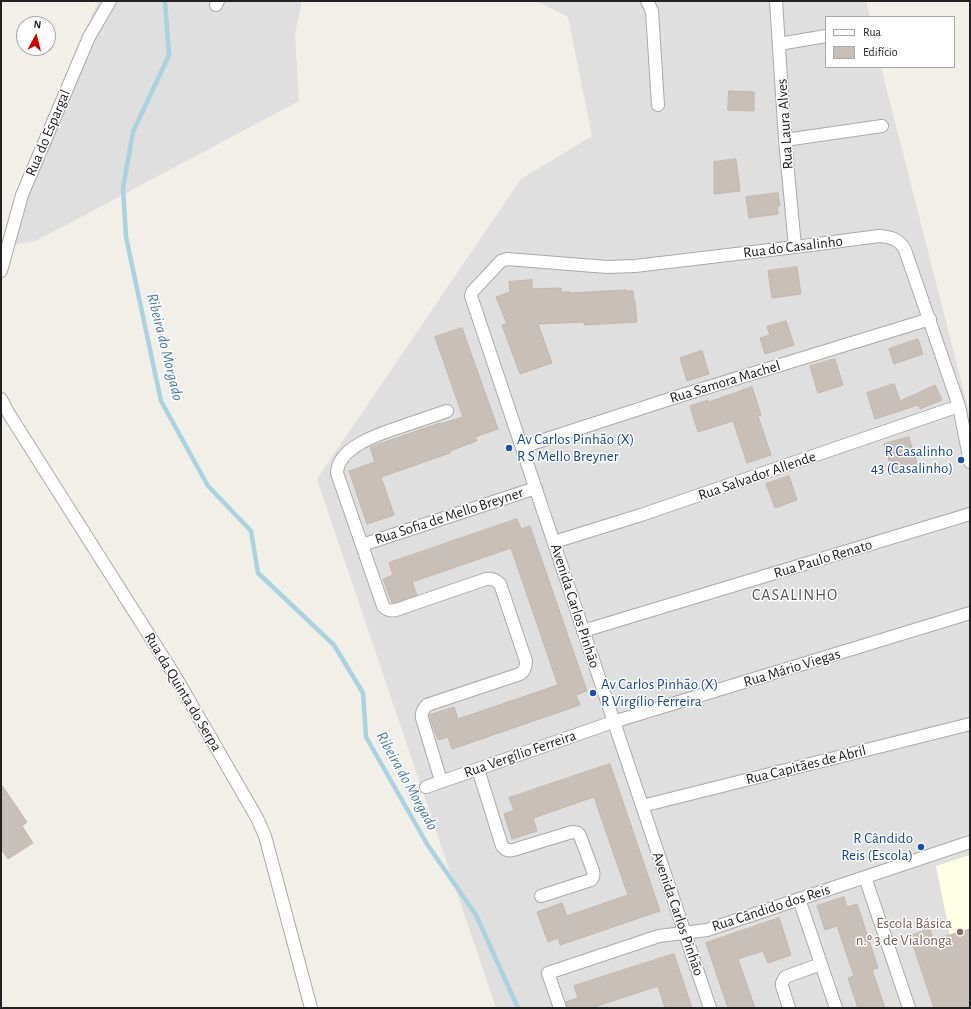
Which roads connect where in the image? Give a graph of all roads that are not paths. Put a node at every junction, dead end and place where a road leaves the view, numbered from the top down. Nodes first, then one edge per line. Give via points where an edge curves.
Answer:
1 (110, 1) edge
2 (647, 1) edge
3 (776, 1) edge
4 (825, 36) edge
5 (779, 44) junction
6 (658, 105) dead end
7 (882, 126) dead end
8 (785, 140) junction
9 (795, 247) junction
10 (1, 271) edge
11 (471, 296) joint
12 (930, 318) junction
13 (1, 399) edge
14 (959, 406) junction
15 (447, 411) dead end
16 (522, 447) junction
17 (970, 462) edge
18 (536, 488) junction
19 (970, 514) edge
20 (554, 542) junction
21 (362, 545) junction
22 (970, 613) edge
23 (583, 631) junction
24 (614, 722) junction
25 (970, 724) edge
26 (478, 769) junction
27 (441, 781) junction
28 (426, 786) dead end
29 (642, 806) junction
30 (970, 842) edge
31 (866, 877) junction
32 (541, 896) dead end
33 (799, 899) junction
34 (684, 933) junction
35 (821, 964) junction
36 (311, 1008) edge
37 (560, 1008) edge
38 (710, 1008) edge
39 (789, 1008) edge
40 (836, 1008) edge
41 (909, 1008) edge

1 - 10 street, Rua do Espargal via 90,38 22,195
2 - 6 street via 652,11
3 - 5 street, Rua Laura Alves
4 - 5 street
5 - 8 street, Rua Laura Alves
7 - 8 street
8 - 9 street, Rua Laura Alves
9 - 11 street, Rua do Casalinho via 635,266 607,267 507,259 501,261 472,290
9 - 12 street, Rua do Casalinho via 879,236 895,240 905,250
11 - 16 street, Avenida Carlos Pinhão
12 - 14 street, Rua do Casalinho
12 - 16 street, Rua Samora Machel
13 - 36 street, Rua da Quinta do Serpa via 175,676 257,818 265,836
14 - 17 street, Rua do Casalinho
14 - 20 street, Rua Salvador Allende via 641,516
15 - 21 street via 369,438 340,460 337,473
16 - 18 street, Avenida Carlos Pinhão
18 - 20 street, Avenida Carlos Pinhão
18 - 21 street, Rua Sofia de Mello Breyner
19 - 23 street, Rua Paulo Renato
20 - 23 street, Avenida Carlos Pinhão
21 - 27 street via 383,606 388,610 396,610 486,579 497,581 526,661 525,669 520,674 424,708 421,715
22 - 24 street, Rua Mário Viegas
23 - 24 street, Avenida Carlos Pinhão
24 - 26 street, Rua Vergílio Ferreira
24 - 29 street, Avenida Carlos Pinhão
25 - 29 street, Rua Capitães de Abril
26 - 27 street, Rua Vergílio Ferreira
26 - 32 street via 504,848 510,851 572,832 580,836 594,876 591,880
27 - 28 street, Rua Vergílio Ferreira
29 - 34 street, Avenida Carlos Pinhão
30 - 31 street, Rua Cândido dos Reis
31 - 33 street, Rua Cândido dos Reis
31 - 41 street
33 - 34 street, Rua Cândido dos Reis via 707,930
33 - 35 street
34 - 37 street, Rua Cândido dos Reis via 659,936 548,973
34 - 38 street, Avenida Carlos Pinhão
35 - 39 street via 785,977 782,986
35 - 40 street

